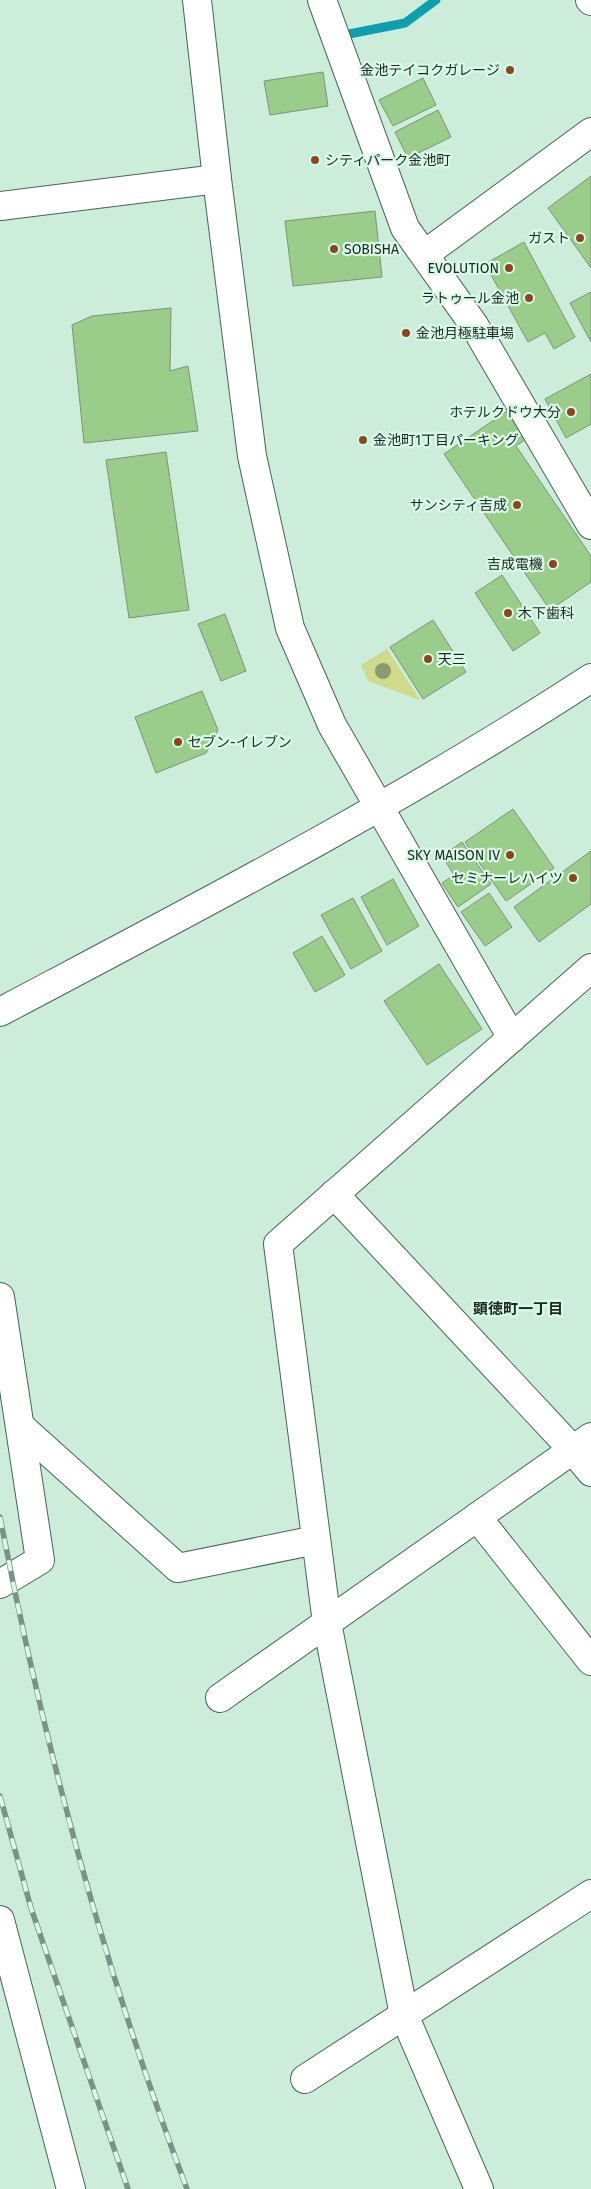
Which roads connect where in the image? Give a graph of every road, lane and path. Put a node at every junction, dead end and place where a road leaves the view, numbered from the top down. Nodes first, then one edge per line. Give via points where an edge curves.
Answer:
1 (198, 0) edge
2 (322, 0) edge
3 (591, 132) edge
4 (217, 180) junction
5 (0, 206) edge
6 (425, 254) junction
7 (591, 525) edge
8 (591, 678) edge
9 (379, 809) junction
10 (591, 968) edge
11 (0, 1012) edge
12 (512, 1038) junction
13 (334, 1194) junction
14 (0, 1298) edge
15 (20, 1426) junction
16 (582, 1443) edge
17 (591, 1472) edge
18 (477, 1517) junction
19 (316, 1540) junction
20 (0, 1584) edge
21 (328, 1623) junction
22 (591, 1661) edge
23 (220, 1698) dead end
24 (591, 1894) edge
25 (0, 1920) edge
26 (404, 2015) junction
27 (305, 2079) dead end
28 (71, 2189) edge
29 (479, 2189) edge

1 - 4 street
2 - 6 street via 406,228
3 - 6 street
4 - 5 street
4 - 9 street via 252,456 290,628 332,725
6 - 7 street via 474,325
8 - 9 street
9 - 11 street
9 - 12 street
10 - 12 street
12 - 13 street
13 - 16 street
13 - 19 street via 278,1244
14 - 15 street
15 - 19 street via 178,1568
15 - 20 street via 40,1560
16 - 17 street
16 - 18 street
18 - 21 street
18 - 22 street
19 - 21 street
21 - 23 street
21 - 26 street
24 - 26 street
25 - 28 street
26 - 27 street
26 - 29 street

